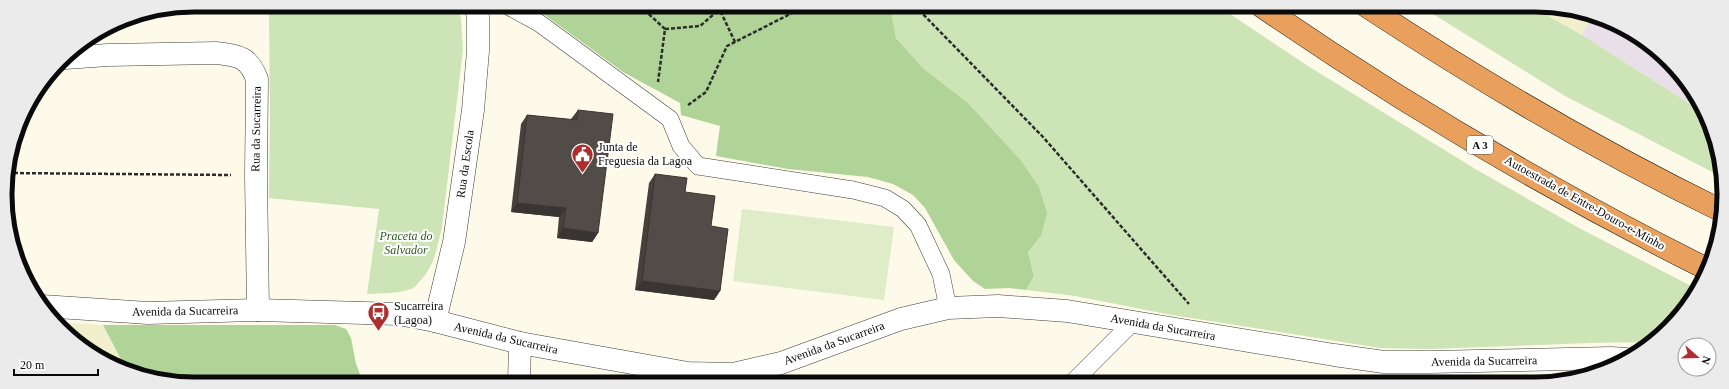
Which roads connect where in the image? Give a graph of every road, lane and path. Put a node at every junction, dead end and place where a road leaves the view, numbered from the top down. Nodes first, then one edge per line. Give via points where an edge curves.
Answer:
1 (477, 12) edge
2 (519, 12) edge
3 (647, 12) edge
4 (716, 12) edge
5 (721, 12) edge
6 (794, 12) edge
7 (921, 12) edge
8 (1270, 12) edge
9 (1376, 12) edge
10 (665, 29) junction
11 (735, 42) junction
12 (74, 57) edge
13 (655, 108) junction
14 (670, 119) junction
15 (14, 173) edge
16 (256, 176) junction
17 (1717, 208) edge
18 (1702, 266) edge
19 (50, 307) edge
20 (1191, 307) dead end
21 (948, 308) junction
22 (258, 310) junction
23 (434, 321) junction
24 (1133, 322) junction
25 (520, 343) junction
26 (1614, 358) edge
27 (518, 377) edge
28 (1078, 377) edge

1 - 23 street, Rua da Escola via 478,51 473,110 454,242
2 - 13 lane via 539,23
3 - 10 path
4 - 10 path via 700,26
5 - 11 path
6 - 11 path
7 - 20 path via 1043,137
8 - 18 highway, Autoestrada de Entre-Douro-e-Minho / A 3 via 1452,129 1651,241
9 - 17 highway via 1504,92 1608,152
10 - 13 path
11 - 14 path via 727,46 706,92
12 - 16 street, Rua da Sucarreira via 108,54 216,53 243,59 252,65 257,79
13 - 14 lane
14 - 21 lane via 681,146 698,166 853,190 885,198 903,209 918,225 941,274
15 - 16 path
16 - 22 street, Rua da Sucarreira
19 - 22 street, Avenida da Sucarreira via 148,313
21 - 24 street, Avenida da Sucarreira via 998,306 1067,311
21 - 25 street, Avenida da Sucarreira via 901,319 781,363 733,374 688,373
22 - 23 street, Avenida da Sucarreira via 398,314
23 - 25 street, Avenida da Sucarreira
24 - 26 street, Avenida da Sucarreira via 1384,362
24 - 28 lane
25 - 27 street

